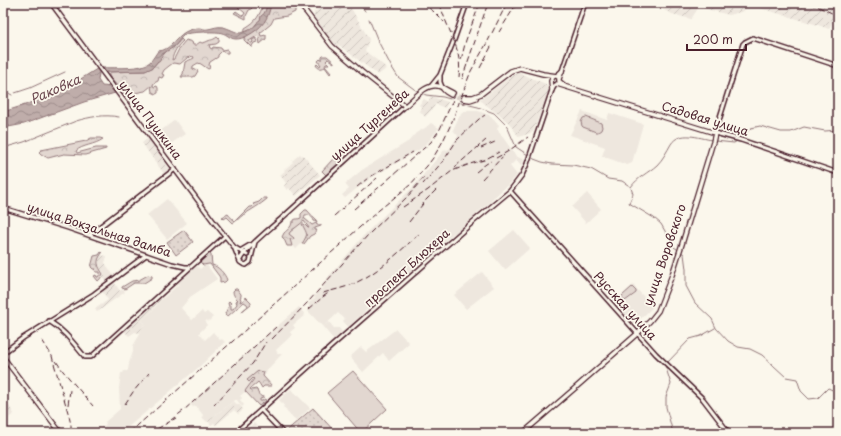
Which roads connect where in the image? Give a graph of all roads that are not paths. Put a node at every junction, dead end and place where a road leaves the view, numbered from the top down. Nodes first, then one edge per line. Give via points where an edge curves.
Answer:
1 (51, 3) edge
2 (298, 3) edge
3 (467, 3) edge
4 (585, 3) edge
5 (838, 66) edge
6 (562, 72) junction
7 (543, 74) junction
8 (440, 75) junction
9 (554, 76) junction
10 (556, 82) junction
11 (430, 86) junction
12 (442, 87) junction
13 (552, 90) joint
14 (452, 94) tunnel mouth
15 (463, 98) tunnel mouth
16 (405, 106) junction
17 (715, 133) junction
18 (175, 169) junction
19 (838, 173) edge
20 (510, 190) junction
21 (3, 208) edge
22 (89, 235) junction
23 (225, 236) junction
24 (255, 242) junction
25 (234, 247) junction
26 (240, 251) junction
27 (146, 255) junction
28 (247, 255) junction
29 (242, 256) junction
30 (250, 259) junction
31 (240, 260) junction
32 (190, 267) junction
33 (49, 322) junction
34 (638, 333) junction
35 (3, 353) edge
36 (3, 357) edge
37 (261, 410) junction
38 (61, 433) edge
39 (235, 433) edge
40 (282, 433) edge
41 (523, 433) edge
42 (729, 433) edge

1 - 18 main road, улица Пушкина
2 - 16 main road via 332,46
3 - 8 main road, улица Тургенева
4 - 6 main road
5 - 17 main road, улица Воровского via 753,38 744,43
6 - 9 main road
6 - 10 main road
7 - 9 main road
7 - 10 main road
7 - 15 main road via 516,68 485,92
8 - 11 main road, улица Тургенева
8 - 12 main road
9 - 10 main road
9 - 10 main road via 558,77
10 - 13 main road
10 - 17 main road, Садовая улица
11 - 12 main road
11 - 16 main road, улица Тургенева
12 - 14 main road
13 - 20 main road, проспект Блюхера via 529,159 522,175
16 - 24 main road, улица Тургенева
17 - 19 main road, Садовая улица
17 - 34 main road, улица Воровского via 662,302 658,311
18 - 22 main road
18 - 23 main road, улица Пушкина
20 - 34 main road, Русская улица
20 - 37 main road, проспект Блюхера
21 - 22 main road, улица Вокзальная дамба
22 - 27 main road, улица Вокзальная дамба
23 - 25 main road, улица Пушкина
23 - 32 main road
24 - 26 main road, улица Тургенева
24 - 29 main road, улица Тургенева
24 - 30 main road
25 - 26 main road, улица Пушкина
25 - 31 main road, улица Пушкина
26 - 28 main road, улица Пушкина
27 - 32 main road, улица Вокзальная дамба
27 - 33 main road via 94,294
28 - 29 main road
28 - 30 main road
29 - 31 main road
30 - 31 main road via 245,265
32 - 33 main road via 90,357 85,357 63,331
33 - 35 main road
34 - 41 main road, улица Воровского
34 - 42 main road, Русская улица via 703,399
36 - 38 main road
37 - 39 main road, проспект Блюхера
37 - 40 main road

